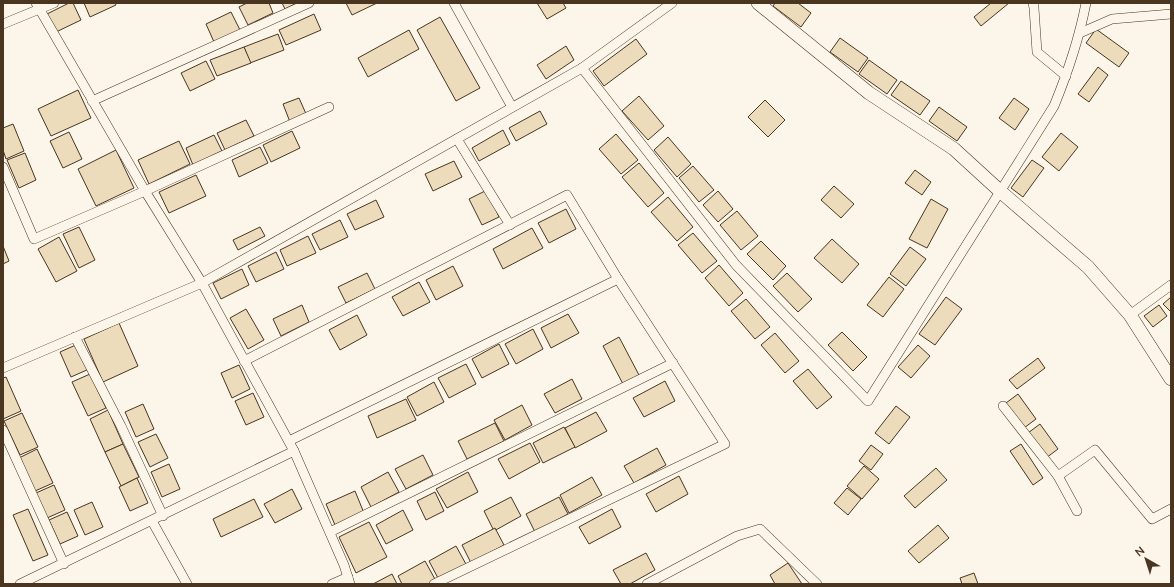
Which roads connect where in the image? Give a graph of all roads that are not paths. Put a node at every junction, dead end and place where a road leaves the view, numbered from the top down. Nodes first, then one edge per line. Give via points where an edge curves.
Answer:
1 (54, 3) edge
2 (308, 3) edge
3 (454, 3) edge
4 (672, 3) edge
5 (758, 3) edge
6 (1033, 3) edge
7 (1086, 3) edge
8 (38, 6) edge
9 (1171, 14) edge
10 (3, 24) edge
11 (1080, 33) junction
12 (582, 68) junction
13 (1066, 76) junction
14 (92, 101) junction
15 (329, 107) dead end
16 (512, 107) junction
17 (457, 138) junction
18 (3, 167) edge
19 (145, 191) junction
20 (1001, 192) junction
21 (510, 225) junction
22 (618, 279) junction
23 (202, 283) junction
24 (1171, 285) edge
25 (1130, 316) junction
26 (75, 337) junction
27 (244, 362) junction
28 (673, 363) junction
29 (3, 368) edge
30 (1171, 379) edge
31 (1002, 406) dead end
32 (3, 430) edge
33 (289, 441) junction
34 (294, 451) junction
35 (1058, 476) junction
36 (1171, 509) edge
37 (1077, 511) dead end
38 (163, 516) junction
39 (152, 521) junction
40 (330, 532) junction
41 (64, 564) junction
42 (349, 580) edge
43 (20, 584) edge
44 (187, 584) edge
45 (332, 584) edge
46 (434, 584) edge
47 (647, 584) edge
48 (817, 584) edge

1 - 8 street
2 - 14 street
3 - 16 street
4 - 12 street
5 - 20 street via 869,93 954,149
6 - 13 street via 1037,52
7 - 11 street
8 - 10 street
8 - 14 street
9 - 11 street via 1112,19
11 - 13 street
12 - 16 street
12 - 20 street via 736,265 868,401
13 - 20 street via 1054,106
14 - 19 street
15 - 19 street
16 - 17 street
17 - 21 street
17 - 23 street
18 - 19 street via 34,239
19 - 23 street
20 - 25 street via 1088,267
21 - 22 street via 567,195
21 - 27 street
22 - 28 street
22 - 33 street
23 - 26 street
23 - 27 street
24 - 25 street
25 - 30 street
26 - 29 street
26 - 38 street via 121,426
27 - 33 street
28 - 40 street
28 - 46 street via 725,444
31 - 35 street
32 - 41 street
33 - 34 street
34 - 38 street
34 - 40 street
35 - 36 street via 1095,450 1152,518
35 - 37 street
38 - 39 street
39 - 41 street
39 - 44 street
40 - 42 street
41 - 43 street
42 - 45 street
47 - 48 street via 737,536 760,529

